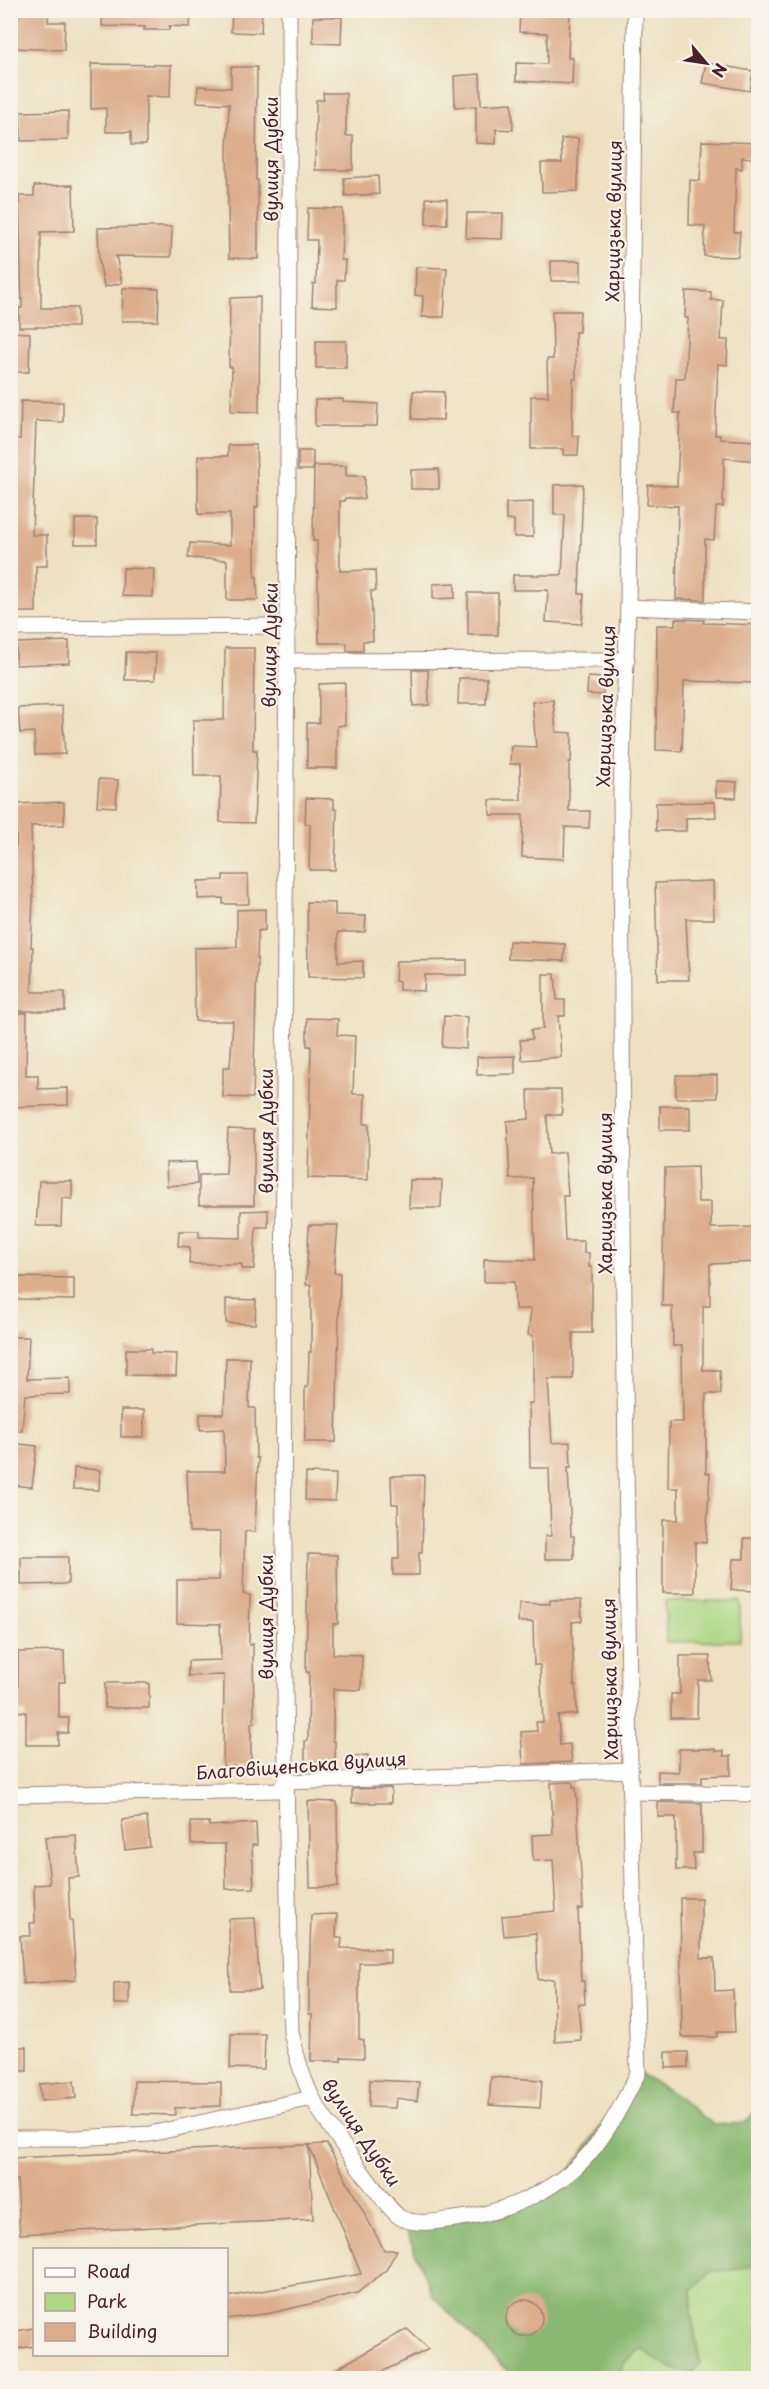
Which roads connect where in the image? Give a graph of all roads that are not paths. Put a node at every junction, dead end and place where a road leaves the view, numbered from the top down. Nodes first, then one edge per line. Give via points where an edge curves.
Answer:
1 (289, 10) edge
2 (635, 10) edge
3 (628, 607) junction
4 (759, 612) edge
5 (288, 626) junction
6 (10, 628) edge
7 (627, 660) junction
8 (288, 661) junction
9 (630, 1770) junction
10 (286, 1782) junction
11 (632, 1792) junction
12 (759, 1794) edge
13 (10, 1795) edge
14 (312, 2098) junction
15 (10, 2138) edge
16 (401, 2218) joint

1 - 5 street, вулиця Дубки
2 - 3 street, Харцизька вулиця
3 - 4 street
3 - 7 street, Харцизька вулиця
5 - 6 street
5 - 8 street, вулиця Дубки
7 - 8 street
7 - 9 street, Харцизька вулиця via 621,804
8 - 10 street, вулиця Дубки
9 - 10 street, Благовіщенська вулиця
9 - 11 street, Харцизька вулиця
10 - 13 street, Благовіщенська вулиця via 278,1790
10 - 14 street, вулиця Дубки via 291,2032
11 - 12 street
11 - 16 street, Харцизька вулиця via 638,2073 621,2107 588,2155 567,2175 525,2200 468,2218 427,2223
14 - 15 street via 150,2134
14 - 16 street, вулиця Дубки

